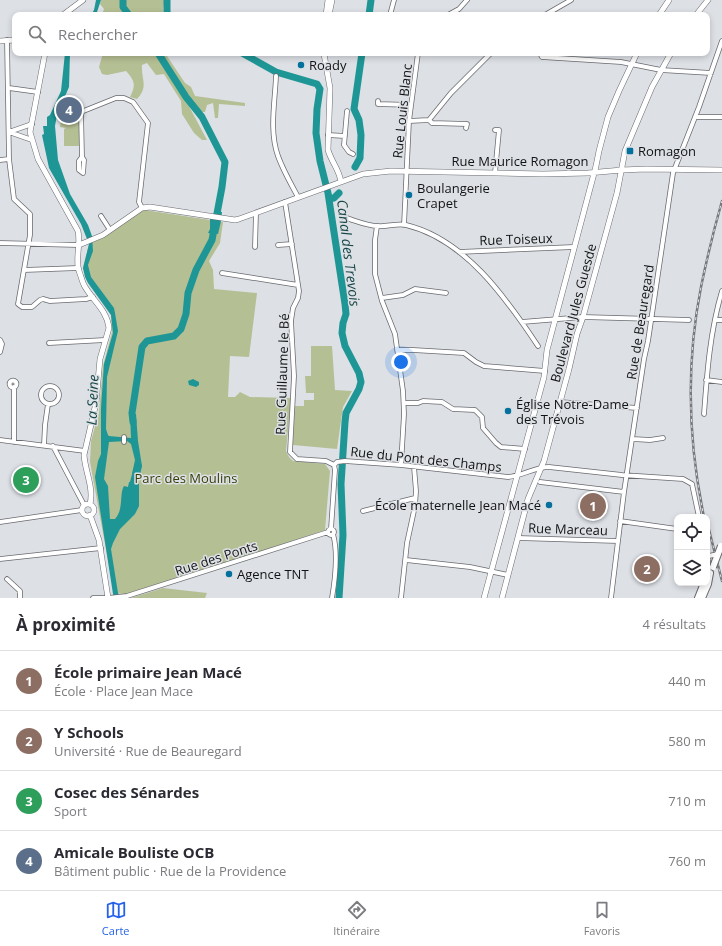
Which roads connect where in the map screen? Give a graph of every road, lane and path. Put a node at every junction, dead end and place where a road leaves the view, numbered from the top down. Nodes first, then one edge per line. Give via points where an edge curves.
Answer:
1 (83, 0) edge
2 (328, 0) edge
3 (332, 0) edge
4 (394, 0) edge
5 (467, 0) edge
6 (571, 0) edge
7 (669, 0) edge
8 (708, 0) edge
9 (66, 12) edge
10 (326, 12) edge
11 (330, 12) edge
12 (391, 12) edge
13 (454, 12) edge
14 (550, 12) edge
15 (661, 12) edge
16 (698, 12) edge
17 (7, 40) junction
18 (12, 40) edge
19 (0, 41) edge
20 (722, 41) edge
21 (44, 56) edge
22 (325, 56) edge
23 (418, 56) edge
24 (488, 56) edge
25 (542, 56) edge
26 (635, 56) edge
27 (668, 56) edge
28 (631, 63) junction
29 (661, 70) junction
30 (711, 73) junction
31 (276, 76) dead end
32 (9, 88) junction
33 (38, 92) junction
34 (378, 101) dead end
35 (64, 104) dead end
36 (411, 105) junction
37 (347, 111) dead end
38 (81, 112) junction
39 (695, 117) junction
40 (722, 117) edge
41 (429, 120) junction
42 (409, 121) junction
43 (32, 124) junction
44 (466, 128) dead end
45 (495, 130) dead end
46 (10, 132) junction
47 (328, 135) junction
48 (345, 136) junction
49 (32, 140) junction
50 (353, 154) dead end
51 (82, 157) dead end
52 (9, 159) junction
53 (0, 160) edge
54 (674, 169) junction
55 (622, 170) junction
56 (722, 170) edge
57 (406, 171) junction
58 (495, 173) junction
59 (594, 173) junction
60 (341, 182) junction
61 (298, 197) junction
62 (285, 202) junction
63 (142, 208) junction
64 (256, 213) junction
65 (101, 216) dead end
66 (343, 217) dead end
67 (404, 225) junction
68 (377, 226) junction
69 (110, 230) junction
70 (0, 243) edge
71 (28, 244) junction
72 (292, 244) junction
73 (79, 245) junction
74 (278, 245) dead end
75 (255, 247) dead end
76 (574, 247) junction
77 (459, 252) junction
78 (78, 268) junction
79 (24, 270) junction
80 (222, 273) dead end
81 (298, 285) junction
82 (722, 291) edge
83 (446, 293) dead end
84 (93, 297) junction
85 (382, 298) junction
86 (584, 317) junction
87 (555, 320) junction
88 (651, 320) junction
89 (689, 320) dead end
90 (715, 320) junction
91 (722, 320) edge
92 (522, 322) junction
93 (0, 340) edge
94 (105, 340) junction
95 (49, 343) dead end
96 (538, 346) dead end
97 (397, 350) junction
98 (0, 352) edge
99 (545, 371) junction
100 (706, 380) junction
101 (722, 382) edge
102 (14, 387) dead end
103 (560, 402) junction
104 (404, 403) junction
105 (48, 404) junction
106 (637, 408) junction
107 (704, 414) dead end
108 (124, 437) dead end
109 (633, 438) junction
110 (663, 438) dead end
111 (0, 440) edge
112 (14, 442) junction
113 (124, 442) dead end
114 (44, 445) junction
115 (52, 446) junction
116 (525, 449) junction
117 (85, 451) junction
118 (335, 464) junction
119 (401, 465) junction
120 (414, 467) junction
121 (542, 467) junction
122 (626, 475) junction
123 (517, 476) junction
124 (540, 482) dead end
125 (624, 492) junction
126 (415, 498) junction
127 (90, 504) junction
128 (84, 505) junction
129 (82, 510) junction
130 (363, 511) dead end
131 (698, 514) edge
132 (90, 515) junction
133 (620, 521) junction
134 (0, 522) edge
135 (674, 529) edge
136 (330, 531) junction
137 (518, 538) junction
138 (618, 541) junction
139 (722, 546) edge
140 (101, 548) junction
141 (712, 557) edge
142 (0, 559) edge
143 (406, 560) junction
144 (492, 571) junction
145 (710, 571) edge
146 (508, 575) junction
147 (7, 579) dead end
148 (703, 586) edge
149 (707, 586) edge
150 (20, 598) edge
151 (93, 598) edge
152 (110, 598) edge
153 (332, 598) edge
154 (401, 598) edge
155 (484, 598) edge
156 (502, 598) edge
157 (611, 598) edge
158 (698, 598) edge
159 (702, 598) edge

1 - 9 street
2 - 10 street
3 - 11 street
4 - 12 street
5 - 13 street
6 - 14 street
7 - 15 street
8 - 16 street
17 - 18 street
17 - 19 street
17 - 32 street
20 - 30 street, Rue de Beauregard
21 - 33 street
22 - 47 street via 330,88
23 - 36 street, Rue Louis Blanc
24 - 41 street via 451,93
25 - 28 street
26 - 28 street, Boulevard Jules Guesde
27 - 29 street, Boulevard Jules Guesde
28 - 29 street
28 - 59 street, Boulevard Jules Guesde via 608,117
29 - 30 street
29 - 55 street, Boulevard Jules Guesde via 627,147
30 - 39 street, Rue de Beauregard
31 - 61 street via 275,144
32 - 33 street
32 - 46 street
33 - 43 street
34 - 36 street via 378,104
35 - 38 street
36 - 42 street, Rue Louis Blanc
37 - 48 street
38 - 51 street
38 - 63 street via 116,98 124,98 133,102 146,119 148,123 139,202
39 - 40 street
39 - 54 street, Rue de Beauregard
41 - 42 street
41 - 44 street via 432,123 467,124
42 - 57 street, Rue Louis Blanc
43 - 46 street
43 - 49 street
45 - 58 street via 499,130
46 - 49 street
46 - 52 street
47 - 48 street
47 - 60 street via 328,150
48 - 50 street via 344,144
49 - 73 street via 38,160 78,231
52 - 53 street
52 - 71 street via 14,199 30,214
54 - 55 street, Rue Maurice Romagon
54 - 56 street, Rue Maurice Romagon
54 - 88 street, Rue de Beauregard
55 - 59 street, Rue Maurice Romagon
55 - 86 street, Boulevard Jules Guesde
57 - 58 street, Rue Maurice Romagon
57 - 60 street, Rue Maurice Romagon via 362,174
57 - 67 street, Rue Louis Blanc
58 - 59 street, Rue Maurice Romagon
59 - 76 street, Boulevard Jules Guesde
60 - 61 street, Rue Maurice Romagon
61 - 62 street, Rue Maurice Romagon
62 - 64 street, Rue Maurice Romagon
62 - 72 street, Rue Guillaume le Bé
63 - 64 street, Rue Maurice Romagon via 239,220
63 - 69 street
64 - 75 street
65 - 69 street
66 - 68 street
67 - 68 street
67 - 77 street via 439,238
68 - 85 street via 375,274
69 - 73 street
70 - 71 street
71 - 73 street
71 - 79 street
72 - 74 street
72 - 81 street, Rue Guillaume le Bé
73 - 78 street
76 - 77 street, Rue Toiseux
76 - 87 street, Boulevard Jules Guesde
77 - 92 street via 495,286
78 - 79 street
78 - 84 street via 84,286
79 - 84 street via 18,304 22,308 32,307 43,299 50,302
80 - 81 street
81 - 118 street, Rue Guillaume le Bé via 298,298 291,321 294,376 290,452 298,459
82 - 90 street
83 - 85 street via 415,289 403,295
84 - 94 street via 108,322
85 - 97 street via 395,334
86 - 87 street
86 - 88 street
86 - 103 street, Boulevard Jules Guesde via 577,334
87 - 92 street
87 - 99 street, Boulevard Jules Guesde via 546,353
88 - 89 street
88 - 106 street, Rue de Beauregard
90 - 91 street
90 - 100 street
92 - 96 street
93 - 98 street
94 - 95 street
94 - 117 street via 99,364 96,403
97 - 99 street via 464,353 484,366
97 - 104 street
99 - 116 street, Boulevard Jules Guesde
100 - 101 street
100 - 107 street
102 - 112 street
103 - 106 street
103 - 121 street, Boulevard Jules Guesde
104 - 116 street via 442,402 453,409 476,410 482,417 483,428 501,447
104 - 119 street
105 - 105 street via 41,393 47,387 53,387 59,396 54,403
105 - 114 street
106 - 109 street, Rue de Beauregard
108 - 113 street
109 - 110 street
109 - 122 street, Rue de Beauregard
111 - 112 street
112 - 114 street
114 - 115 street
115 - 117 street
115 - 128 street
116 - 123 street, Boulevard Jules Guesde
117 - 127 street via 92,496
118 - 119 street, Rue du Pont des Champs via 345,461
118 - 136 street
119 - 120 street, Rue du Pont des Champs
120 - 123 street, Rue du Pont des Champs
120 - 126 street
121 - 122 street
121 - 123 street
121 - 137 street, Boulevard Jules Guesde via 528,499
122 - 125 street, Rue de Beauregard
122 - 131 street via 688,481 694,490
123 - 144 street, Boulevard Jules Guesde
124 - 125 street
125 - 133 street, Rue de Beauregard
126 - 130 street
126 - 143 street
127 - 128 street
127 - 132 street via 94,511
128 - 129 street
129 - 132 street via 85,515
129 - 134 street
132 - 140 street
133 - 135 street
133 - 138 street, Rue de Beauregard
136 - 152 street, Rue des Ponts via 124,597
136 - 153 street via 335,542
137 - 138 street, Rue Marceau
137 - 146 street, Boulevard Jules Guesde
138 - 157 street, Rue de Beauregard
139 - 141 main road, bridge
140 - 142 street
140 - 152 street
141 - 145 main road, bridge via 713,566
143 - 144 street
143 - 154 street
144 - 146 street
144 - 155 street, Boulevard Jules Guesde
146 - 156 street, Boulevard Jules Guesde
147 - 150 street via 20,591
148 - 158 main road
149 - 159 main road
151 - 152 street, Rue des Ponts

